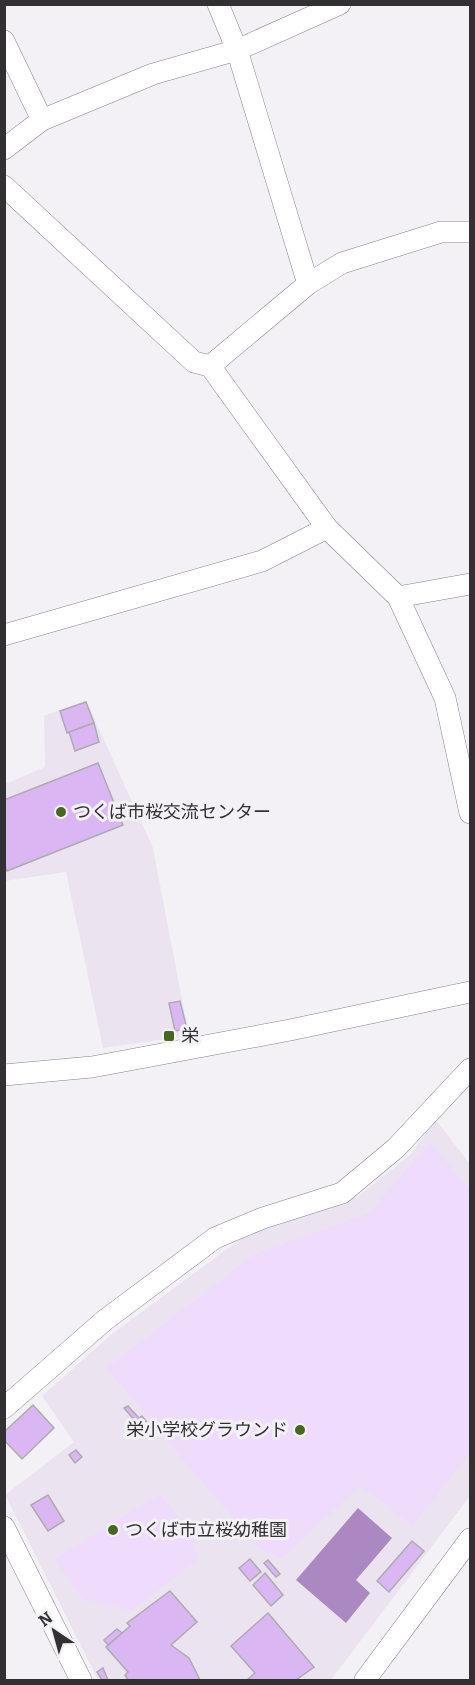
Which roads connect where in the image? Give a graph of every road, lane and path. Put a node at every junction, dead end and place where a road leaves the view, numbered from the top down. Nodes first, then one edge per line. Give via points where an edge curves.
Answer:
1 (218, 4) edge
2 (340, 4) edge
3 (4, 41) edge
4 (237, 50) junction
5 (42, 120) junction
6 (4, 149) edge
7 (4, 186) edge
8 (471, 232) edge
9 (308, 284) junction
10 (210, 366) junction
11 (327, 528) junction
12 (471, 584) edge
13 (398, 597) junction
14 (4, 634) edge
15 (471, 813) edge
16 (471, 992) edge
17 (471, 1070) edge
18 (4, 1074) edge
19 (4, 1408) edge
20 (4, 1527) edge
21 (471, 1539) edge
22 (81, 1680) edge
23 (365, 1680) edge

1 - 4 street
2 - 4 street
3 - 5 street
4 - 5 street via 153,74
4 - 9 street
5 - 6 street
7 - 10 street via 194,362
8 - 9 street via 441,231 342,262
9 - 10 street
10 - 11 street
11 - 13 street
11 - 14 street via 261,561
12 - 13 street
13 - 15 street via 445,698
16 - 18 street via 92,1067
17 - 19 street via 396,1148 342,1193 215,1238 105,1320
20 - 22 street
21 - 23 street

